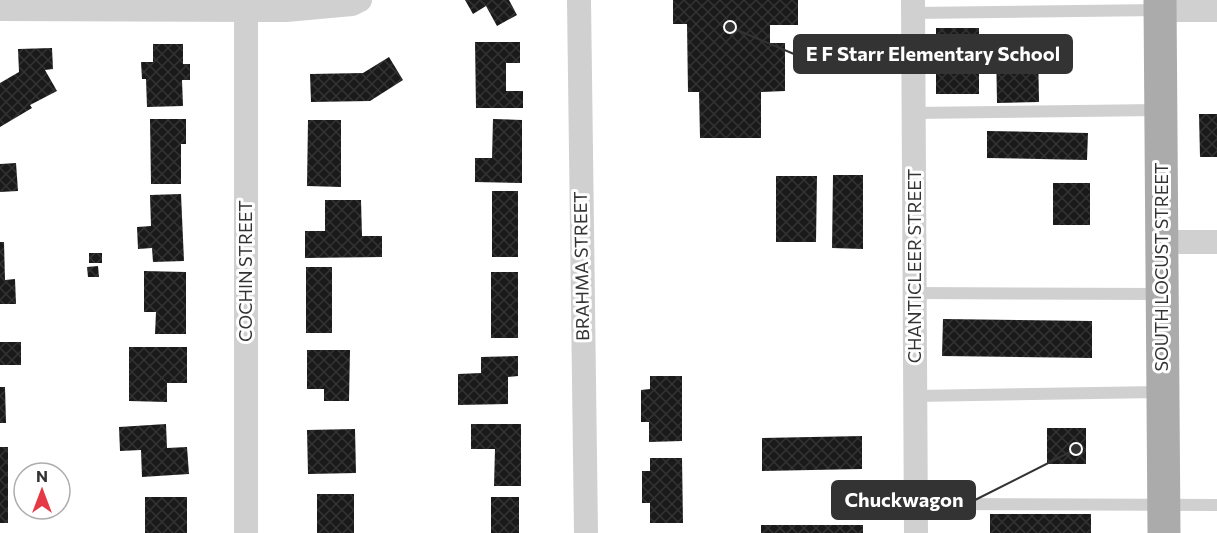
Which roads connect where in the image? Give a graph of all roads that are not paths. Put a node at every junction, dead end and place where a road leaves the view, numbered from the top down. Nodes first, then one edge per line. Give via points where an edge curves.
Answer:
1 (360, 0) edge
2 (579, 0) edge
3 (1000, 0) edge
4 (329, 3) edge
5 (1160, 5) edge
6 (913, 7) edge
7 (0, 9) edge
8 (246, 9) junction
9 (1217, 10) edge
10 (999, 13) junction
11 (1161, 110) junction
12 (914, 113) junction
13 (1162, 242) junction
14 (1217, 242) edge
15 (915, 293) junction
16 (1162, 294) junction
17 (1162, 392) junction
18 (915, 396) junction
19 (916, 504) junction
20 (1217, 505) edge
21 (1164, 520) edge
22 (246, 533) edge
23 (586, 533) edge
24 (916, 533) edge

1 - 4 street via 352,4
2 - 23 street, BRAHMA STREET
3 - 10 lane
4 - 8 street via 286,10
5 - 9 street
5 - 10 lane
5 - 11 main road, SOUTH LOCUST STREET
6 - 10 lane
6 - 12 street, CHANTICLEER STREET
7 - 8 street
8 - 22 street, COCHIN STREET
11 - 12 lane
11 - 13 main road, SOUTH LOCUST STREET
12 - 15 street, CHANTICLEER STREET
13 - 14 street
13 - 16 main road, SOUTH LOCUST STREET
15 - 16 lane
15 - 18 street, CHANTICLEER STREET
16 - 17 main road, SOUTH LOCUST STREET
17 - 18 lane
17 - 21 main road, SOUTH LOCUST STREET
18 - 19 street, CHANTICLEER STREET
19 - 21 lane
19 - 24 street, CHANTICLEER STREET
20 - 21 lane

